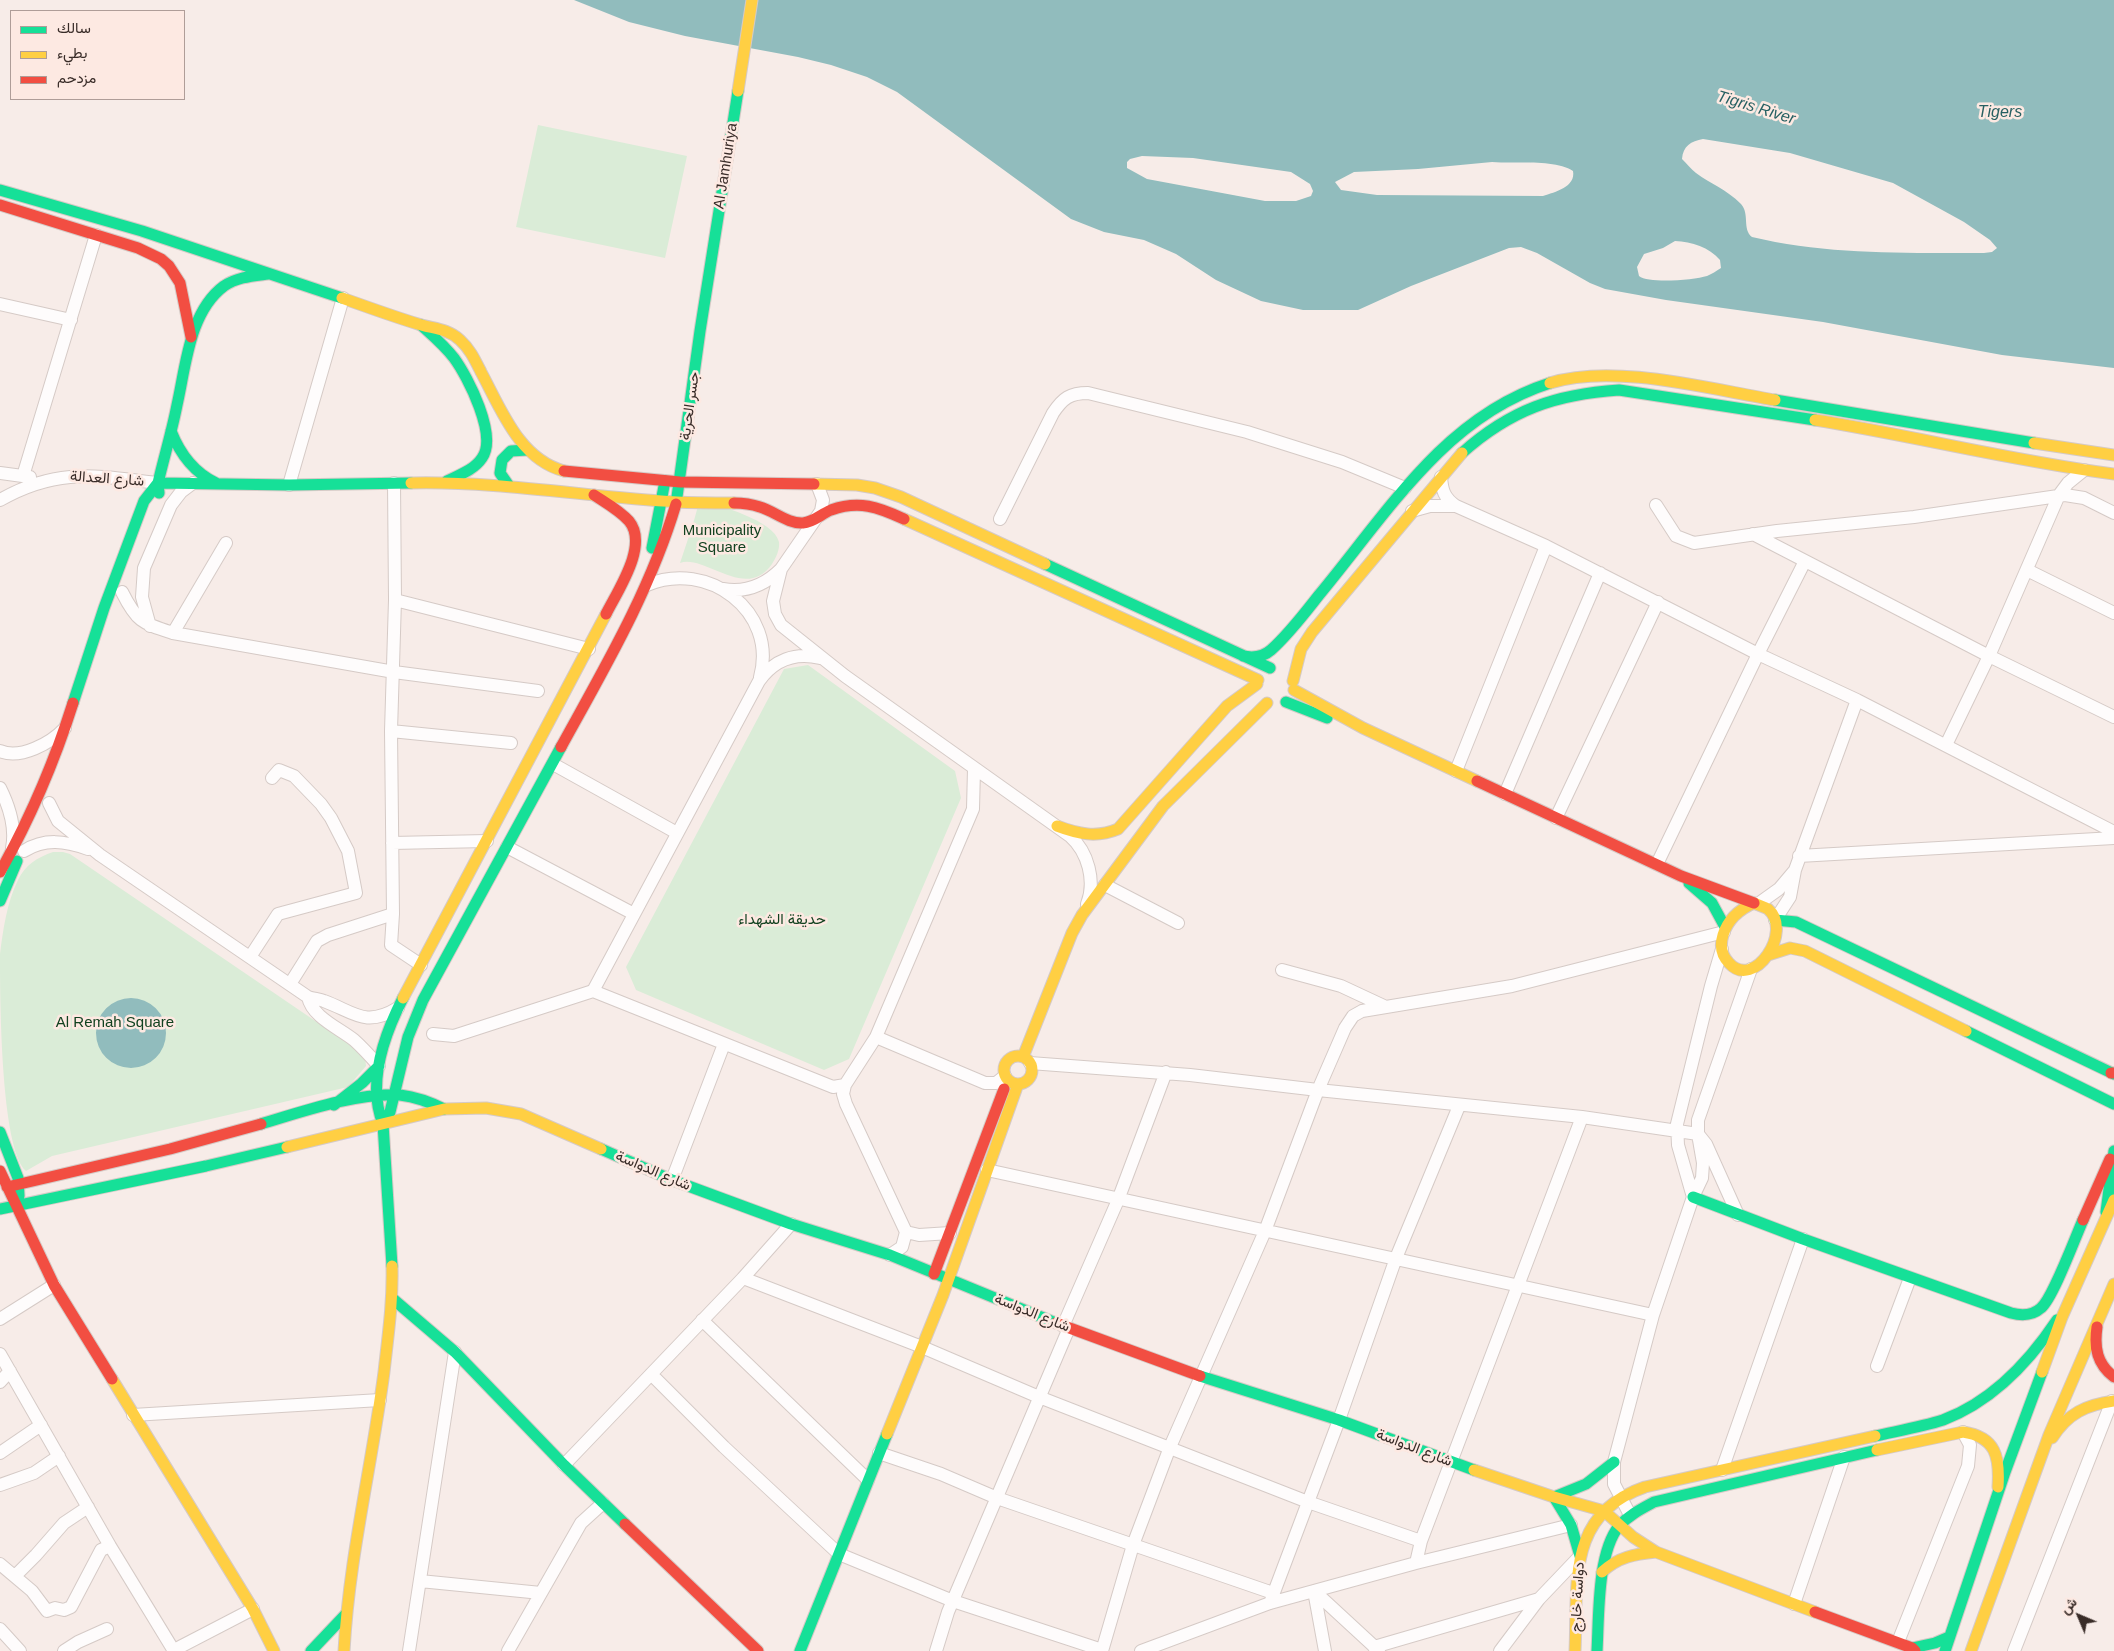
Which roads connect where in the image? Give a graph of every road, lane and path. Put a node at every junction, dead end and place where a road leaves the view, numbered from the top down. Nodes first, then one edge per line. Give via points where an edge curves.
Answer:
1 (752, 0) edge
2 (0, 190) edge
3 (0, 205) edge
4 (142, 231) junction
5 (96, 235) junction
6 (138, 248) junction
7 (273, 274) junction
8 (343, 298) junction
9 (0, 304) edge
10 (70, 320) junction
11 (421, 325) junction
12 (700, 331) joint
13 (191, 337) junction
14 (171, 431) junction
15 (1447, 443) junction
16 (527, 450) junction
17 (1460, 455) junction
18 (2114, 455) edge
19 (2049, 464) junction
20 (2084, 470) junction
21 (0, 473) edge
22 (2114, 474) edge
23 (23, 476) junction
24 (1441, 477) junction
25 (47, 479) junction
26 (665, 481) junction
27 (158, 482) junction
28 (444, 482) junction
29 (680, 482) junction
30 (193, 483) junction
31 (216, 483) junction
32 (394, 483) junction
33 (289, 484) junction
34 (817, 484) junction
35 (509, 486) junction
36 (1405, 488) junction
37 (594, 495) junction
38 (2059, 495) junction
39 (0, 500) edge
40 (661, 501) junction
41 (157, 502) dead end
42 (676, 502) junction
43 (1656, 505) dead end
44 (1456, 506) junction
45 (1411, 512) junction
46 (2114, 513) edge
47 (1000, 519) dead end
48 (814, 520) junction
49 (1753, 534) junction
50 (226, 543) dead end
51 (1546, 546) junction
52 (1805, 561) junction
53 (781, 568) junction
54 (2027, 570) junction
55 (654, 571) junction
56 (1600, 573) junction
57 (1331, 580) junction
58 (647, 585) junction
59 (124, 587) joint
60 (720, 589) junction
61 (1344, 590) junction
62 (395, 600) junction
63 (1658, 602) junction
64 (2114, 613) edge
65 (150, 626) junction
66 (173, 633) junction
67 (589, 650) junction
68 (1758, 654) junction
69 (1243, 656) junction
70 (1989, 656) junction
71 (821, 658) junction
72 (1278, 669) junction
73 (394, 672) junction
74 (759, 681) junction
75 (1257, 682) junction
76 (1294, 686) junction
77 (90, 689) dead end
78 (538, 691) dead end
79 (1857, 700) junction
80 (1286, 702) junction
81 (1267, 703) junction
82 (2114, 717) edge
83 (69, 719) junction
84 (1363, 728) junction
85 (391, 732) junction
86 (511, 743) dead end
87 (1946, 746) junction
88 (0, 751) edge
89 (553, 764) junction
90 (974, 769) junction
91 (1456, 771) junction
92 (272, 778) dead end
93 (0, 788) edge
94 (55, 789) dead end
95 (1505, 794) junction
96 (49, 804) junction
97 (1556, 818) junction
98 (42, 819) dead end
99 (1057, 826) junction
100 (2114, 832) edge
101 (677, 833) junction
102 (34, 834) dead end
103 (2114, 838) edge
104 (487, 841) junction
105 (392, 843) junction
106 (507, 847) junction
107 (24, 851) junction
108 (100, 855) junction
109 (9, 856) junction
110 (1800, 856) junction
111 (1657, 864) junction
112 (1795, 870) junction
113 (0, 872) edge
114 (1681, 876) junction
115 (1105, 885) junction
116 (0, 901) edge
117 (1756, 904) junction
118 (393, 914) junction
119 (634, 914) junction
120 (1082, 915) junction
121 (1775, 920) junction
122 (1178, 923) dead end
123 (1724, 929) junction
124 (1722, 949) junction
125 (1768, 955) junction
126 (250, 957) junction
127 (421, 965) junction
128 (1752, 969) junction
129 (1282, 970) dead end
130 (290, 984) junction
131 (593, 991) junction
132 (308, 997) junction
133 (1386, 1007) junction
134 (398, 1008) junction
135 (434, 1034) dead end
136 (876, 1037) junction
137 (724, 1044) junction
138 (1027, 1060) junction
139 (379, 1066) junction
140 (1166, 1072) junction
141 (2113, 1072) edge
142 (1010, 1080) junction
143 (845, 1085) junction
144 (1318, 1090) junction
145 (393, 1095) junction
146 (2095, 1095) junction
147 (378, 1097) junction
148 (2114, 1104) edge
149 (334, 1105) junction
150 (1459, 1106) junction
151 (444, 1108) junction
152 (2114, 1112) edge
153 (1582, 1117) junction
154 (383, 1124) junction
155 (1676, 1131) junction
156 (0, 1132) edge
157 (1698, 1134) junction
158 (2114, 1150) edge
159 (0, 1170) edge
160 (988, 1170) junction
161 (672, 1180) junction
162 (20, 1184) junction
163 (7, 1188) junction
164 (1694, 1197) junction
165 (1118, 1200) junction
166 (2114, 1200) edge
167 (15, 1206) junction
168 (0, 1209) edge
169 (1738, 1214) junction
170 (2105, 1221) junction
171 (791, 1224) junction
172 (1265, 1231) junction
173 (906, 1232) junction
174 (950, 1233) junction
175 (1803, 1240) junction
176 (890, 1255) junction
177 (1396, 1258) junction
178 (934, 1274) junction
179 (743, 1278) junction
180 (1910, 1278) junction
181 (948, 1280) junction
182 (54, 1285) junction
183 (1519, 1287) junction
184 (2112, 1289) edge
185 (2071, 1296) junction
186 (393, 1299) junction
187 (1653, 1315) junction
188 (0, 1319) edge
189 (702, 1320) junction
190 (2098, 1324) junction
191 (1066, 1327) junction
192 (922, 1347) junction
193 (455, 1352) junction
194 (0, 1354) edge
195 (1877, 1366) dead end
196 (10, 1371) junction
197 (651, 1374) junction
198 (1201, 1376) junction
199 (2114, 1377) edge
200 (0, 1382) edge
201 (1039, 1397) junction
202 (380, 1400) junction
203 (2113, 1401) edge
204 (133, 1415) junction
205 (1339, 1420) junction
206 (41, 1426) junction
207 (1963, 1432) junction
208 (1170, 1447) junction
209 (0, 1452) edge
210 (879, 1453) junction
211 (59, 1456) junction
212 (1844, 1457) junction
213 (2040, 1460) junction
214 (1451, 1462) junction
215 (1614, 1462) junction
216 (564, 1465) junction
217 (1722, 1470) junction
218 (868, 1480) junction
219 (0, 1485) edge
220 (1554, 1497) junction
221 (997, 1498) junction
222 (1620, 1498) junction
223 (1308, 1502) junction
224 (1996, 1502) junction
225 (604, 1503) junction
226 (88, 1507) junction
227 (1604, 1511) junction
228 (1630, 1515) junction
229 (1571, 1525) junction
230 (1620, 1525) junction
231 (1421, 1541) junction
232 (1133, 1545) junction
233 (110, 1546) junction
234 (1656, 1552) junction
235 (838, 1554) junction
236 (1580, 1556) junction
237 (1416, 1563) junction
238 (0, 1564) edge
239 (1602, 1572) junction
240 (15, 1576) junction
241 (420, 1581) junction
242 (1314, 1591) junction
243 (541, 1593) junction
244 (1272, 1598) junction
245 (1539, 1599) junction
246 (953, 1600) junction
247 (1794, 1604) junction
248 (253, 1609) junction
249 (346, 1614) junction
250 (0, 1629) edge
251 (107, 1629) dead end
252 (1949, 1637) junction
253 (1976, 1638) junction
254 (1898, 1642) junction
255 (1376, 1649) edge
256 (1914, 1649) edge
257 (1102, 1650) edge
258 (20, 1651) edge
259 (64, 1651) edge
260 (174, 1651) edge
261 (274, 1651) edge
262 (311, 1651) edge
263 (344, 1651) edge
264 (409, 1651) edge
265 (509, 1651) edge
266 (758, 1651) edge
267 (800, 1651) edge
268 (936, 1651) edge
269 (1141, 1651) edge
270 (1324, 1651) edge
271 (1500, 1651) edge
272 (1575, 1651) edge
273 (1597, 1651) edge
274 (1945, 1651) edge
275 (1971, 1651) edge
276 (1981, 1651) edge
277 (2014, 1651) edge

1 - 12 main road, Al Jamhuriya
2 - 4 main road
3 - 5 main road
4 - 6 main road
4 - 7 main road
5 - 6 main road
5 - 10 street
6 - 13 main road via 161,259 175,274 183,292
7 - 8 main road
7 - 13 main road via 245,277 220,290 202,311
8 - 11 main road
8 - 33 street
9 - 10 street
10 - 23 street
11 - 16 main road via 441,328 466,345 510,426
11 - 28 main road via 459,366 488,430 487,448 478,464
12 - 29 main road, جسر الحرية
13 - 14 main road
14 - 27 main road
14 - 31 main road via 188,462 201,475
15 - 17 main road
15 - 18 main road via 1478,416 1523,391 1546,382 1596,374 1642,377
15 - 36 main road
16 - 26 main road via 542,463 560,470
16 - 35 main road via 514,450 503,457 501,476
17 - 19 main road via 1490,429 1532,406 1555,397 1619,390 1858,427
17 - 24 main road
19 - 20 main road
19 - 38 street via 2058,474
20 - 22 main road
20 - 38 street
21 - 23 street
23 - 25 street
24 - 44 street via 1446,497
24 - 45 main road
25 - 27 street, شارع العدالة via 84,475
25 - 39 street, شارع العدالة
26 - 29 main road
26 - 40 main road
27 - 30 main road
27 - 41 main road
27 - 83 main road via 144,501 107,599
28 - 32 main road
28 - 35 main road
29 - 34 main road
29 - 42 main road, جسر الحرية
30 - 31 main road
30 - 65 street via 171,505 144,568 142,597
31 - 33 main road
32 - 33 main road
32 - 62 street
34 - 48 street via 823,500 821,511
34 - 69 main road via 857,485 892,493
35 - 37 main road
36 - 47 street via 1342,462 1246,432 1088,393 1075,393 1060,402 1053,413
36 - 57 main road
37 - 40 main road
37 - 67 main road via 625,517 633,529 636,543 634,557
38 - 46 street via 2075,495
38 - 49 street via 1914,517
38 - 54 street
40 - 42 main road
40 - 55 main road via 650,557
42 - 48 main road via 746,503 795,523
42 - 55 main road, جسر الحرية
43 - 49 street via 1670,529 1684,541 1703,542
44 - 45 street via 1430,506
44 - 51 street
45 - 61 main road
48 - 53 street
48 - 75 main road via 845,506 862,504 879,508
49 - 52 street
50 - 66 street
51 - 56 street
51 - 91 street
52 - 68 street
52 - 70 street
53 - 60 street via 754,587
53 - 71 street via 773,601 778,620 785,630
54 - 64 street
54 - 70 street
55 - 58 main road, جسر الحرية
56 - 63 street
56 - 95 street
57 - 61 main road
57 - 69 main road via 1270,651 1256,658
58 - 60 street via 679,577
58 - 89 main road, جسر الحرية
59 - 65 street via 135,615
59 - 77 main road
60 - 74 street via 743,604 758,627 764,654
61 - 76 main road via 1304,643
62 - 67 street
62 - 73 street
63 - 68 street
63 - 97 street
65 - 66 street
66 - 73 street
67 - 104 main road
68 - 79 street
68 - 111 street
69 - 72 main road
70 - 82 street
70 - 87 street
71 - 74 street via 801,656 781,660
71 - 90 street
72 - 75 main road via 1262,673
72 - 76 main road
73 - 78 street
73 - 85 street
74 - 101 street
75 - 81 main road via 1260,697
75 - 99 main road via 1228,706 1118,829 1096,836
76 - 80 main road
76 - 84 main road
79 - 87 street
79 - 110 street
80 - 81 main road
80 - 84 main road via 1350,728
81 - 115 main road via 1163,806
83 - 88 street via 57,736 36,747 13,754
83 - 109 main road via 45,784
84 - 91 main road
85 - 86 street
85 - 105 street
87 - 100 street
89 - 101 street
89 - 106 main road, جسر الحرية
90 - 99 street
90 - 136 street via 973,809
91 - 95 main road
92 - 126 street via 279,770 294,776 321,804 348,851 356,893 278,914
93 - 109 street via 12,822 13,846
94 - 96 main road
95 - 97 main road
96 - 98 main road
96 - 108 street via 58,820
97 - 111 main road
99 - 120 street via 1080,846 1088,864 1090,893
101 - 119 street
102 - 107 main road
103 - 110 street
104 - 105 street
104 - 127 main road
105 - 118 street
106 - 119 street
106 - 145 main road, جسر الحرية via 416,1014
107 - 108 street via 43,842 58,842
107 - 116 main road
108 - 126 street
109 - 113 main road
110 - 112 street
111 - 114 main road
112 - 117 street via 1779,889
112 - 121 street via 1790,897
114 - 117 main road
114 - 123 main road via 1712,904
115 - 120 main road
115 - 122 street
117 - 121 main road via 1771,911
117 - 123 main road via 1744,906 1736,912
118 - 127 street via 391,945
118 - 130 street via 317,941
119 - 131 street
120 - 138 main road via 1072,933
121 - 125 main road via 1776,935
121 - 141 main road via 1796,922
123 - 124 main road
123 - 133 street via 1512,986
124 - 128 main road via 1727,962 1733,967
124 - 155 street
125 - 128 main road
125 - 146 main road via 1796,947
126 - 130 street
127 - 134 main road
128 - 157 street via 1698,1120
129 - 133 street via 1341,986
130 - 132 street
131 - 135 street via 454,1036
131 - 137 street
132 - 134 street via 366,1018 386,1015
132 - 139 street via 315,1011 355,1041
133 - 144 street via 1353,1016
134 - 139 main road
136 - 142 street via 985,1083
136 - 143 street
137 - 143 street via 833,1087
137 - 161 street
138 - 140 street
138 - 142 main road via 1032,1072 1030,1077 1023,1084
138 - 142 main road via 1015,1056 1008,1060 1004,1068
139 - 147 main road
139 - 149 main road
140 - 144 street
140 - 165 street
142 - 160 main road
142 - 174 main road
143 - 173 street via 846,1104
144 - 150 street
144 - 172 street
145 - 147 main road, شارع الدواسة
145 - 151 main road, شارع الدواسة via 419,1099
145 - 154 main road, جسر الحرية
146 - 148 main road
146 - 152 main road
147 - 149 main road, شارع الدواسة
147 - 154 main road
149 - 162 main road, شارع الدواسة
150 - 153 street
150 - 177 street
151 - 154 main road, شارع الدواسة
151 - 161 main road, شارع الدواسة via 486,1108 521,1114
153 - 155 street
153 - 183 street
154 - 167 main road, شارع الدواسة
154 - 186 main road
155 - 157 street
155 - 164 street
156 - 162 main road
157 - 164 street via 1703,1170
157 - 169 street via 1706,1144
158 - 170 main road
158 - 180 main road via 2051,1295 2040,1310 2029,1315 2016,1315
159 - 163 main road
160 - 165 street
160 - 181 main road
161 - 171 main road, شارع الدواسة
162 - 163 main road, شارع الدواسة
162 - 167 main road
163 - 167 main road
164 - 169 main road
164 - 187 street
165 - 172 street
165 - 191 street
166 - 170 main road
167 - 168 main road, شارع الدواسة
167 - 182 main road
169 - 175 main road
170 - 185 main road
171 - 176 main road, شارع الدواسة
171 - 179 street
172 - 177 street
172 - 198 street
173 - 174 street via 919,1235
173 - 176 street via 902,1247
174 - 178 main road
175 - 180 main road
175 - 217 street
176 - 178 main road, شارع الدواسة
177 - 183 street
177 - 205 street
178 - 181 main road, شارع الدواسة
179 - 189 street
179 - 192 street
180 - 195 street
181 - 191 main road, شارع الدواسة
181 - 192 main road
182 - 188 street
182 - 204 main road
183 - 187 street
183 - 214 street
184 - 190 main road
185 - 217 main road, دواسة خارج via 2051,1330 2013,1373 1982,1399 1950,1417 1923,1426
185 - 224 main road
186 - 193 main road
186 - 202 main road
187 - 215 street
189 - 197 street
189 - 218 street
190 - 199 main road via 2095,1350 2102,1367
190 - 213 main road
191 - 198 main road, شارع الدواسة
191 - 201 street
192 - 201 street
192 - 210 main road
193 - 216 main road
193 - 241 street
194 - 196 street
196 - 200 street
196 - 206 street
197 - 216 street
197 - 235 street
198 - 205 main road, شارع الدواسة
198 - 208 street
201 - 208 street
201 - 221 street
202 - 204 street
202 - 249 main road
203 - 213 main road via 2092,1404 2074,1412 2056,1430
203 - 277 street
204 - 248 main road
205 - 214 main road, شارع الدواسة
205 - 223 street
206 - 209 street
206 - 211 street
207 - 212 main road, دواسة خارج
207 - 224 main road via 1984,1438 1996,1453 1999,1472
207 - 254 street via 1970,1445 1968,1466
208 - 223 street
208 - 232 street
210 - 218 main road
210 - 221 street
211 - 219 street via 34,1473
211 - 226 street
212 - 228 main road, دواسة خارج via 1654,1502
212 - 247 street
213 - 253 main road
214 - 220 main road, شارع الدواسة
214 - 231 street
215 - 220 main road via 1593,1482
215 - 222 street via 1613,1477
216 - 225 main road
217 - 222 main road, دواسة خارج via 1645,1487
218 - 235 main road
220 - 227 main road, شارع الدواسة
220 - 229 main road
221 - 232 street
221 - 246 street
222 - 227 main road, دواسة خارج
222 - 228 street
223 - 231 street
223 - 244 street
224 - 252 main road
225 - 243 street via 581,1522
225 - 266 main road
226 - 233 street
226 - 240 street via 64,1522
227 - 230 main road, شارع الدواسة
227 - 236 main road, دواسة خارج via 1590,1531
228 - 230 main road, دواسة خارج
229 - 236 main road
229 - 237 street
230 - 234 main road, شارع الدواسة
230 - 239 main road, دواسة خارج via 1607,1546
231 - 237 street
232 - 244 street
232 - 257 street
233 - 240 street via 101,1550 72,1607 64,1610 55,1608 48,1611
233 - 260 street
234 - 239 main road via 1616,1559
234 - 247 main road, شارع الدواسة
235 - 246 street
235 - 267 main road
236 - 245 street
236 - 272 main road, دواسة خارج
237 - 242 street
238 - 240 street
239 - 273 main road, دواسة خارج
241 - 243 street
241 - 264 street
242 - 244 street
242 - 255 street
242 - 270 street
243 - 265 street
244 - 269 street
245 - 255 street
245 - 271 street
246 - 257 street
246 - 268 street
247 - 254 main road, شارع الدواسة
248 - 260 street
248 - 261 main road
249 - 262 main road
249 - 263 main road
250 - 258 street
251 - 259 street
252 - 256 main road
252 - 274 main road
253 - 275 main road
253 - 276 main road
254 - 256 main road, شارع الدواسة

